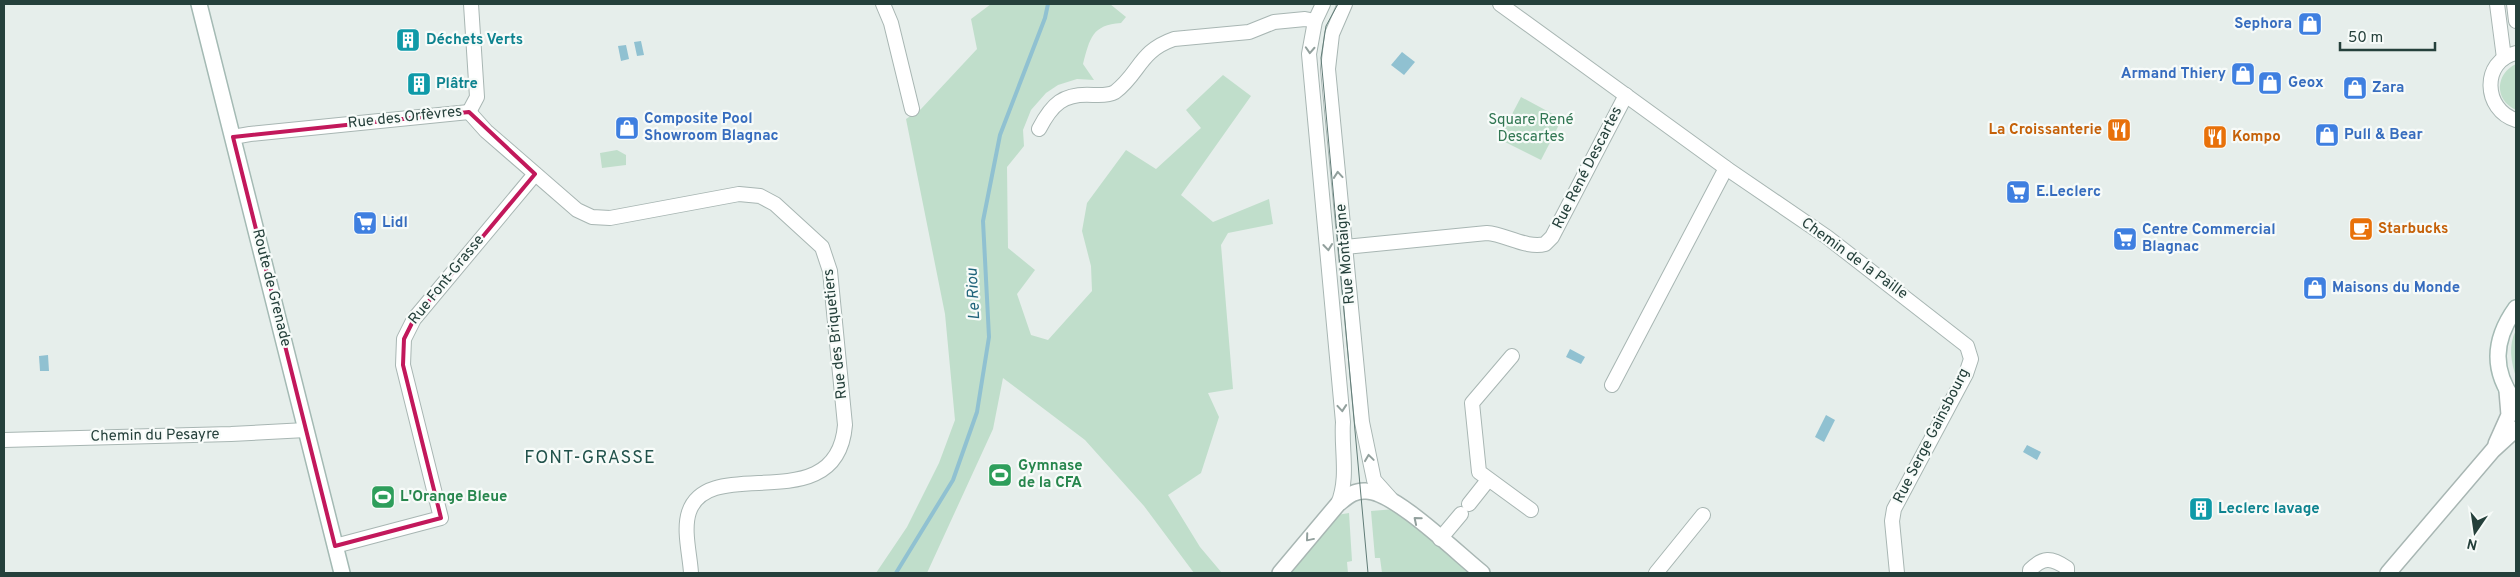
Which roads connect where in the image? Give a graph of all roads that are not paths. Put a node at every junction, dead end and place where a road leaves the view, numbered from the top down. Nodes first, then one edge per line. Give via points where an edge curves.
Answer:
1 (199, 4) edge
2 (471, 4) edge
3 (883, 4) edge
4 (1323, 4) edge
5 (1345, 4) edge
6 (1500, 4) edge
7 (2497, 4) edge
8 (2514, 4) edge
9 (1315, 21) junction
10 (2516, 21) edge
11 (2510, 55) edge
12 (1626, 95) junction
13 (912, 109) dead end
14 (469, 112) junction
15 (2516, 120) edge
16 (1039, 128) dead end
17 (233, 137) junction
18 (1726, 168) junction
19 (535, 174) junction
20 (1345, 247) junction
21 (2516, 308) edge
22 (1512, 356) dead end
23 (1971, 359) joint
24 (1612, 385) dead end
25 (2512, 397) edge
26 (2516, 429) edge
27 (306, 430) junction
28 (4, 440) edge
29 (2493, 450) junction
30 (1488, 480) junction
31 (1392, 499) junction
32 (1338, 504) junction
33 (1532, 510) dead end
34 (1702, 515) dead end
35 (1440, 539) junction
36 (335, 546) junction
37 (342, 573) edge
38 (692, 573) edge
39 (1280, 573) edge
40 (1482, 573) edge
41 (1656, 573) edge
42 (1897, 573) edge
43 (2030, 573) edge
44 (2067, 573) edge
45 (2388, 573) edge

1 - 17 main road, Route de Grenade
2 - 14 street, Rue des Orfèvres via 477,96
3 - 13 street via 891,23
4 - 9 street, Rue Montaigne
20 -> 5 street, Rue Montaigne via 1328,59 1336,21
6 - 12 street, Chemin de la Paille
7 - 11 street
8 - 10 street
9 - 16 street via 1274,22 1249,32 1162,43 1145,56 1115,92 1060,100 1047,113
9 -> 32 street, Rue Montaigne via 1309,64 1343,422 1341,443 1345,481
11 - 15 street via 2491,76 2490,92 2500,112
12 - 18 street, Chemin de la Paille
12 - 20 street, Rue René Descartes via 1552,237 1545,244 1487,233
14 - 17 street, Rue des Orfèvres
14 - 19 street, Rue des Briquetiers
17 - 27 main road, Route de Grenade
18 - 23 street, Chemin de la Paille via 1942,324 1967,346
18 - 24 street
19 - 36 street, Rue Font-Grasse via 414,319 404,338 403,364 441,518
19 - 38 street, Rue des Briquetiers via 577,210 592,217 610,218 739,194 760,196 775,204 816,239 828,259 845,425 841,448 827,467 816,474 800,479 720,487 702,495 689,513 687,531
31 -> 20 street, Rue Montaigne via 1374,480 1370,467 1359,395
21 - 25 main road via 2504,325 2498,347 2499,370
22 - 30 street via 1472,403 1479,472
23 - 42 street, Rue Serge Gainsbourg via 1894,509 1892,521
25 - 29 main road
26 - 29 main road
27 - 28 street, Chemin du Pesayre
27 - 36 main road, Route de Grenade
29 - 45 main road
30 - 33 street
30 - 35 street
31 - 32 main road via 1362,491 1350,494
35 -> 31 main road
32 -> 39 main road
34 - 41 street
35 - 40 main road
36 - 37 main road, Route de Grenade
43 - 44 street via 2039,561 2056,560 2067,568

